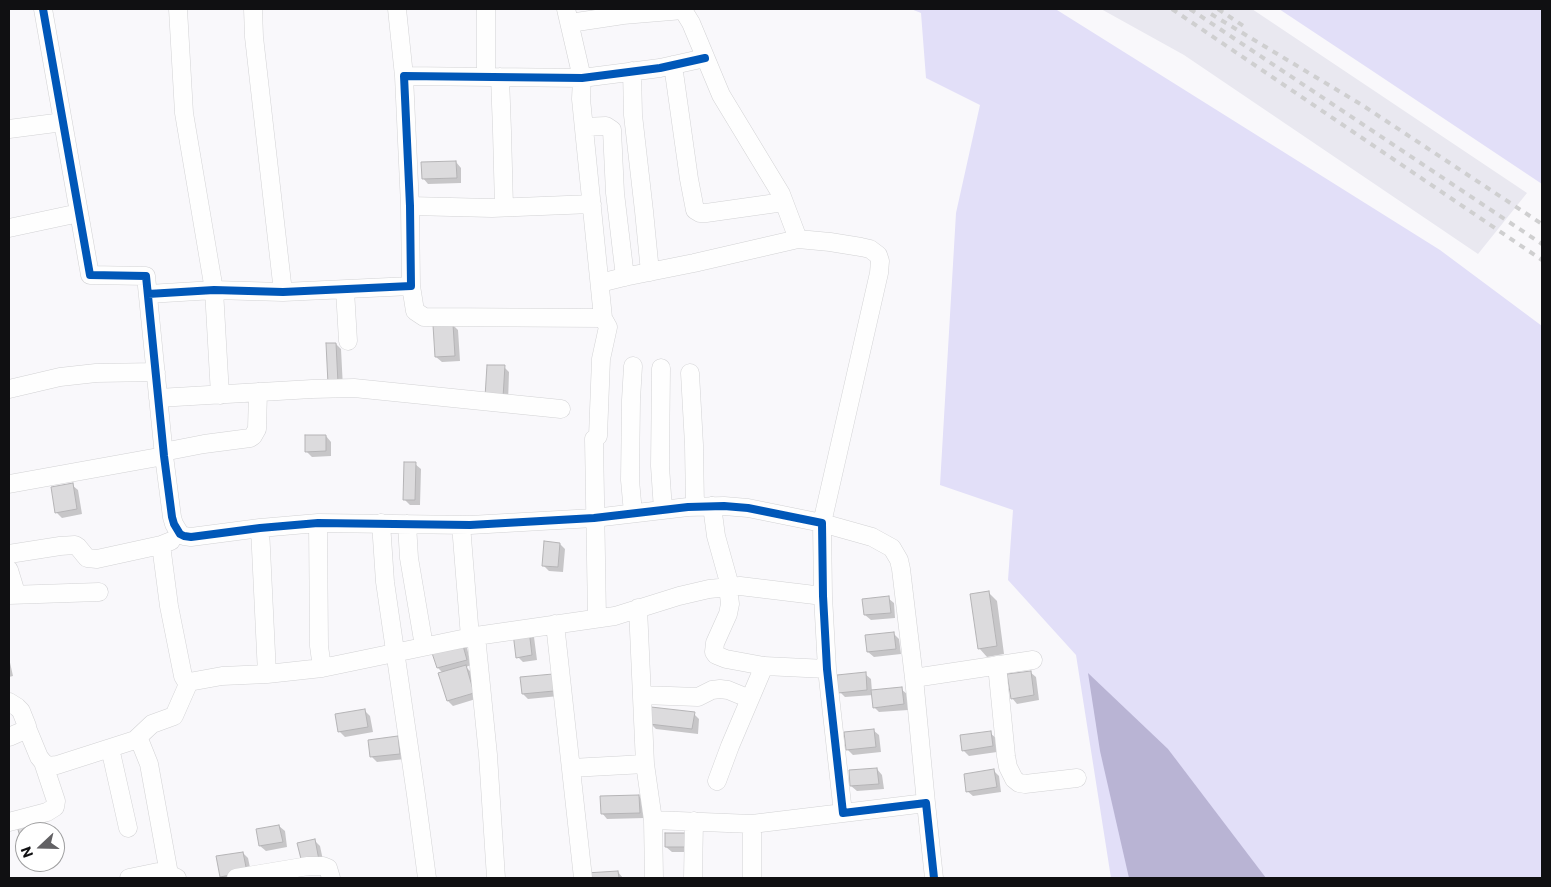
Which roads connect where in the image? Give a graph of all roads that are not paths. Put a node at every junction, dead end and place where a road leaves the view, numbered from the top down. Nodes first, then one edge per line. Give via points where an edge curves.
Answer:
1 (43, 9) edge
2 (178, 9) edge
3 (253, 9) edge
4 (397, 9) edge
5 (486, 9) edge
6 (568, 16) edge
7 (705, 58) junction
8 (674, 65) junction
9 (632, 71) junction
10 (404, 76) junction
11 (493, 77) junction
12 (582, 78) junction
13 (63, 122) junction
14 (584, 127) junction
15 (9, 129) edge
16 (784, 202) junction
17 (592, 204) junction
18 (410, 206) junction
19 (504, 207) junction
20 (79, 213) junction
21 (9, 228) edge
22 (798, 239) junction
23 (650, 272) junction
24 (625, 277) junction
25 (600, 283) junction
26 (411, 286) junction
27 (214, 290) junction
28 (345, 290) junction
29 (283, 292) junction
30 (148, 294) junction
31 (603, 318) junction
32 (348, 341) dead end
33 (633, 366) dead end
34 (661, 368) dead end
35 (156, 372) junction
36 (690, 373) dead end
37 (9, 389) edge
38 (258, 392) junction
39 (220, 395) junction
40 (158, 398) junction
41 (561, 409) dead end
42 (164, 454) junction
43 (9, 484) edge
44 (712, 506) junction
45 (695, 507) junction
46 (663, 510) junction
47 (634, 513) junction
48 (594, 518) junction
49 (318, 523) junction
50 (822, 523) junction
51 (381, 524) junction
52 (407, 524) junction
53 (461, 525) junction
54 (260, 528) junction
55 (182, 535) junction
56 (161, 545) junction
57 (9, 554) edge
58 (9, 570) edge
59 (729, 586) junction
60 (99, 592) dead end
61 (12, 594) edge
62 (823, 596) junction
63 (638, 608) junction
64 (597, 618) junction
65 (555, 624) junction
66 (473, 636) junction
67 (424, 646) junction
68 (395, 652) junction
69 (1033, 660) dead end
70 (997, 665) junction
71 (764, 666) junction
72 (322, 668) junction
73 (827, 668) junction
74 (267, 674) junction
75 (914, 678) junction
76 (189, 682) junction
77 (642, 695) junction
78 (750, 699) junction
79 (9, 702) edge
80 (27, 728) junction
81 (9, 737) edge
82 (135, 740) junction
83 (110, 748) junction
84 (43, 762) junction
85 (645, 764) junction
86 (571, 768) junction
87 (1077, 778) dead end
88 (717, 781) dead end
89 (926, 803) junction
90 (843, 813) junction
91 (653, 820) junction
92 (694, 821) junction
93 (9, 822) edge
94 (752, 824) junction
95 (128, 828) dead end
96 (173, 876) edge
97 (130, 878) edge
98 (236, 878) edge
99 (331, 878) edge
100 (426, 878) edge
101 (496, 878) edge
102 (583, 878) edge
103 (654, 878) edge
104 (693, 878) edge
105 (752, 878) edge
106 (934, 878) edge

1 - 13 street
2 - 27 street via 184,113
3 - 29 street
4 - 10 street
5 - 11 street
6 - 7 street via 683,10
6 - 12 street
7 - 8 street
7 - 16 street via 721,95
8 - 9 street
8 - 16 street via 695,210 706,213
9 - 12 street
9 - 23 street via 632,114
10 - 11 street
10 - 18 street
11 - 12 street
11 - 19 street via 502,131
12 - 14 street
13 - 15 street
13 - 20 street
14 - 17 street
14 - 24 street via 606,126 612,130 615,193
16 - 22 street
17 - 19 street
17 - 25 street
18 - 19 street
18 - 26 street
20 - 21 street
20 - 30 street via 90,275 146,276
22 - 23 street
22 - 50 street via 870,249 880,261
23 - 24 street
24 - 25 street
25 - 31 street
26 - 28 street
26 - 31 street via 415,311 424,317
27 - 29 street
27 - 30 street
27 - 39 street
28 - 29 street
28 - 32 street
30 - 35 street
31 - 48 street via 608,327 601,359 598,436 594,439
33 - 47 street via 630,480
34 - 46 street
35 - 37 street via 60,377
35 - 40 street
36 - 45 street
38 - 39 street
38 - 41 street via 354,388
38 - 42 street via 254,436
39 - 40 street
40 - 42 street
42 - 43 street
42 - 55 street via 172,517
44 - 45 street
44 - 50 street via 748,508
44 - 59 street
45 - 46 street
46 - 47 street
47 - 48 street
48 - 53 street
48 - 64 street
49 - 51 street
49 - 54 street
49 - 72 street
50 - 62 street
50 - 75 street via 872,537 892,548 901,570
51 - 52 street
51 - 68 street
52 - 53 street
52 - 67 street
53 - 66 street
54 - 55 street via 191,537
54 - 74 street
55 - 56 street
56 - 57 street via 97,559 87,558 75,545
56 - 76 street via 183,676
58 - 61 street
59 - 62 street
59 - 63 street
59 - 71 street via 729,609 714,652 726,659
60 - 61 street
62 - 73 street
63 - 64 street
63 - 77 street
64 - 65 street
65 - 66 street
65 - 86 street
66 - 67 street
66 - 101 street via 488,755
67 - 68 street
68 - 72 street
68 - 100 street
69 - 70 street
70 - 75 street
70 - 87 street via 1006,756 1014,779 1025,784
71 - 73 street
71 - 78 street
72 - 74 street
73 - 90 street
74 - 76 street via 222,676
75 - 89 street
76 - 82 street via 174,716 152,724
77 - 78 street via 698,697 720,689
77 - 85 street
78 - 88 street
79 - 80 street via 21,711
80 - 81 street
80 - 84 street
82 - 83 street
82 - 96 street via 142,744 150,764
83 - 84 street via 57,765 48,766
83 - 95 street
84 - 93 street via 56,801 55,807
85 - 86 street
85 - 91 street
86 - 102 street
89 - 90 street
89 - 106 street
90 - 94 street
91 - 92 street
91 - 103 street
92 - 94 street
92 - 104 street
94 - 105 street
96 - 97 street via 158,872
98 - 99 street via 308,866 328,868

